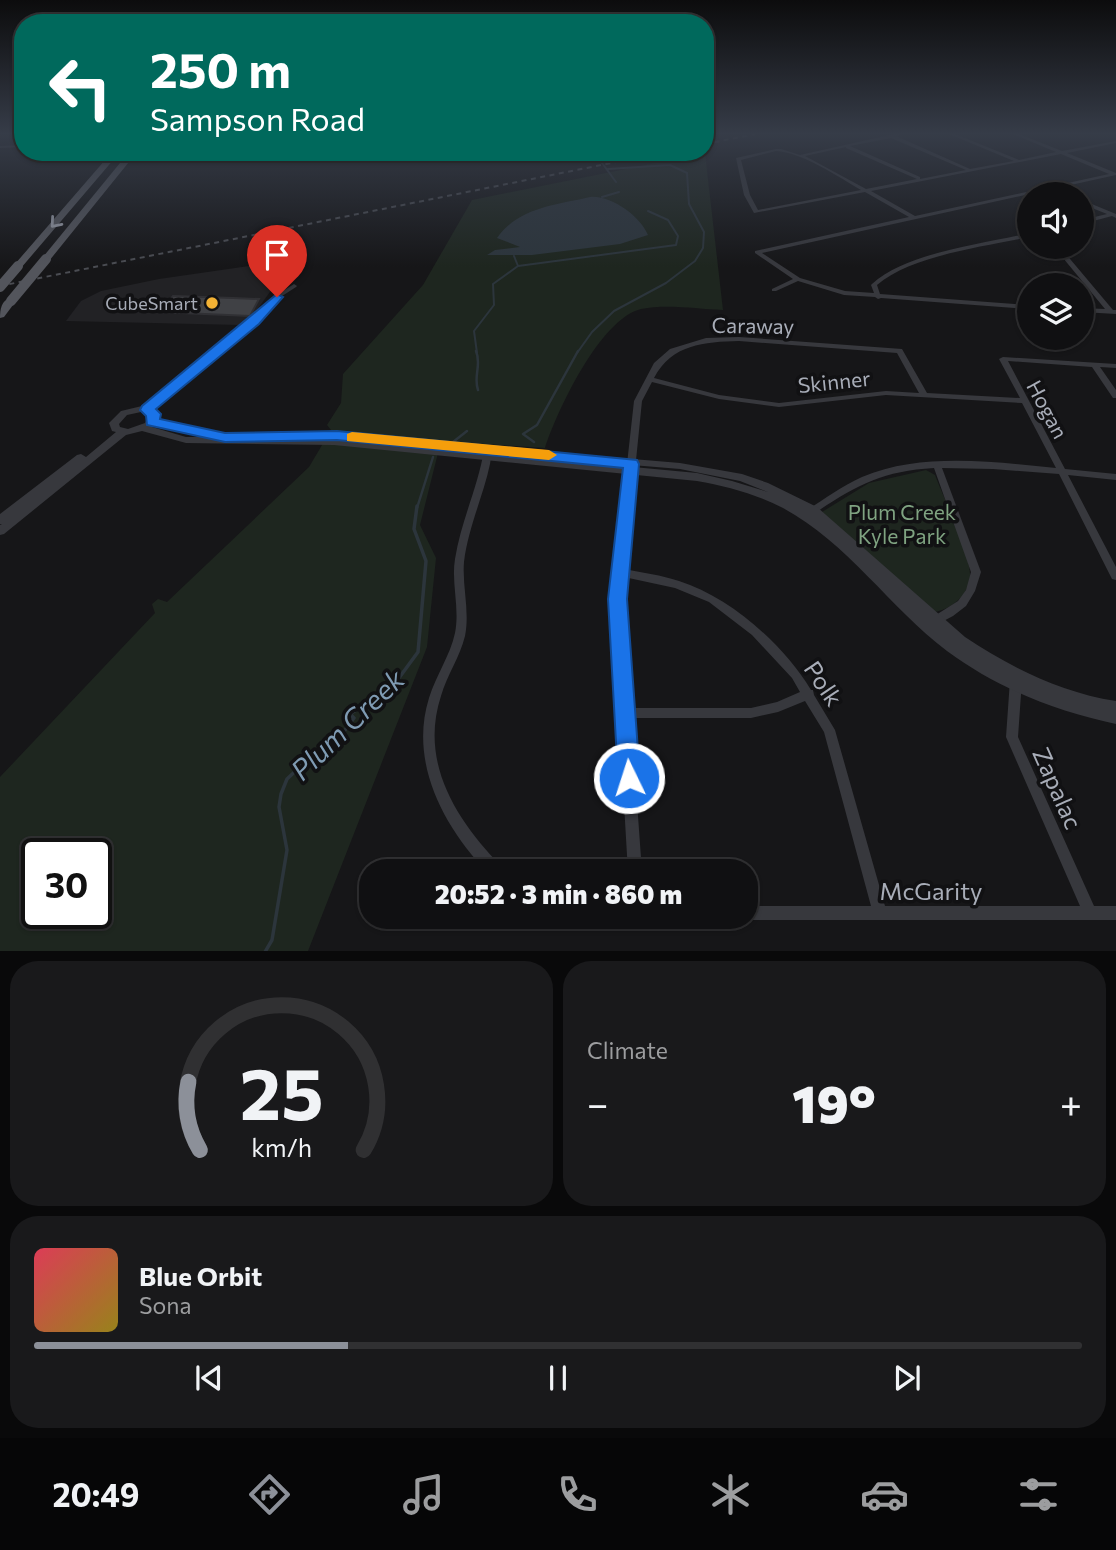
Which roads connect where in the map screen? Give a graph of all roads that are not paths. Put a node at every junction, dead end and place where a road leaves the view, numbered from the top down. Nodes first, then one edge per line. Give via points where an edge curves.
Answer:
1 (93, 178) edge
2 (112, 178) edge
3 (743, 178) edge
4 (840, 178) edge
5 (923, 178) edge
6 (920, 179) joint
7 (89, 183) junction
8 (103, 189) junction
9 (862, 191) junction
10 (1017, 196) edge
11 (1094, 207) edge
12 (1113, 216) edge
13 (913, 217) junction
14 (1094, 220) edge
15 (1017, 238) edge
16 (1068, 259) edge
17 (798, 279) junction
18 (294, 286) dead end
19 (0, 287) edge
20 (774, 290) dead end
21 (878, 297) junction
22 (1017, 306) edge
23 (1094, 311) edge
24 (1114, 312) edge
25 (0, 315) edge
26 (1095, 365) junction
27 (1116, 366) edge
28 (649, 379) junction
29 (923, 393) junction
30 (1116, 396) edge
31 (1024, 401) junction
32 (147, 410) junction
33 (148, 425) junction
34 (119, 431) junction
35 (488, 454) junction
36 (937, 465) junction
37 (631, 468) junction
38 (1062, 473) junction
39 (1116, 477) edge
40 (809, 513) junction
41 (0, 520) edge
42 (0, 531) edge
43 (620, 572) junction
44 (1116, 576) edge
45 (932, 623) junction
46 (1016, 680) junction
47 (809, 694) junction
48 (1116, 706) edge
49 (625, 713) junction
50 (1116, 718) edge
51 (484, 859) edge
52 (634, 859) edge
53 (758, 913) edge
54 (880, 913) junction
55 (1090, 913) junction
56 (1116, 914) edge

1 - 7 main road
2 - 8 main road
3 - 9 street via 756,212
4 - 9 street
5 - 6 street
6 - 9 street
7 - 8 main road
7 -> 19 main road, bridge
8 - 25 main road, bridge
9 - 13 street
10 - 13 street
11 - 12 street
12 - 14 street
13 - 17 street via 757,252
15 - 21 street via 900,266 874,285
16 - 24 street
17 - 20 street
17 - 21 street via 844,293
18 - 32 street
21 - 22 street
23 - 24 street
26 - 27 street, Hogan
26 - 30 street
26 - 31 street, Hogan via 1003,359
28 - 29 street, Skinner via 719,397 779,405
28 - 29 street, Caraway via 673,351 706,340 740,339 899,351
28 - 37 street, Caraway via 638,401
29 - 31 street, Skinner
31 - 38 street, Hogan
32 - 33 street via 153,414
32 - 34 street via 124,413 114,423
33 - 34 street
33 - 35 street via 186,440 334,442
34 - 41 street
34 - 42 street
35 - 37 street
35 - 51 street via 459,561 461,629 432,707 430,747 435,785 453,820
36 - 38 street
36 - 40 street via 875,475
36 - 45 street via 976,572 965,603
37 - 40 street via 729,483
37 - 43 street, Caraway
38 - 39 street
38 - 44 street, Hogan
40 - 45 street
43 - 47 street, Polk via 677,584 713,599 756,632
43 - 49 street, Caraway via 617,599
45 - 46 street via 968,658
46 - 48 street
46 - 50 street via 1070,707
46 - 55 street, Zapalac via 1012,737
47 - 49 street via 751,713
47 - 54 street, Polk via 829,730
49 - 52 street, Caraway
53 - 54 street, McGarity
54 - 55 street, McGarity
55 - 56 street, McGarity

